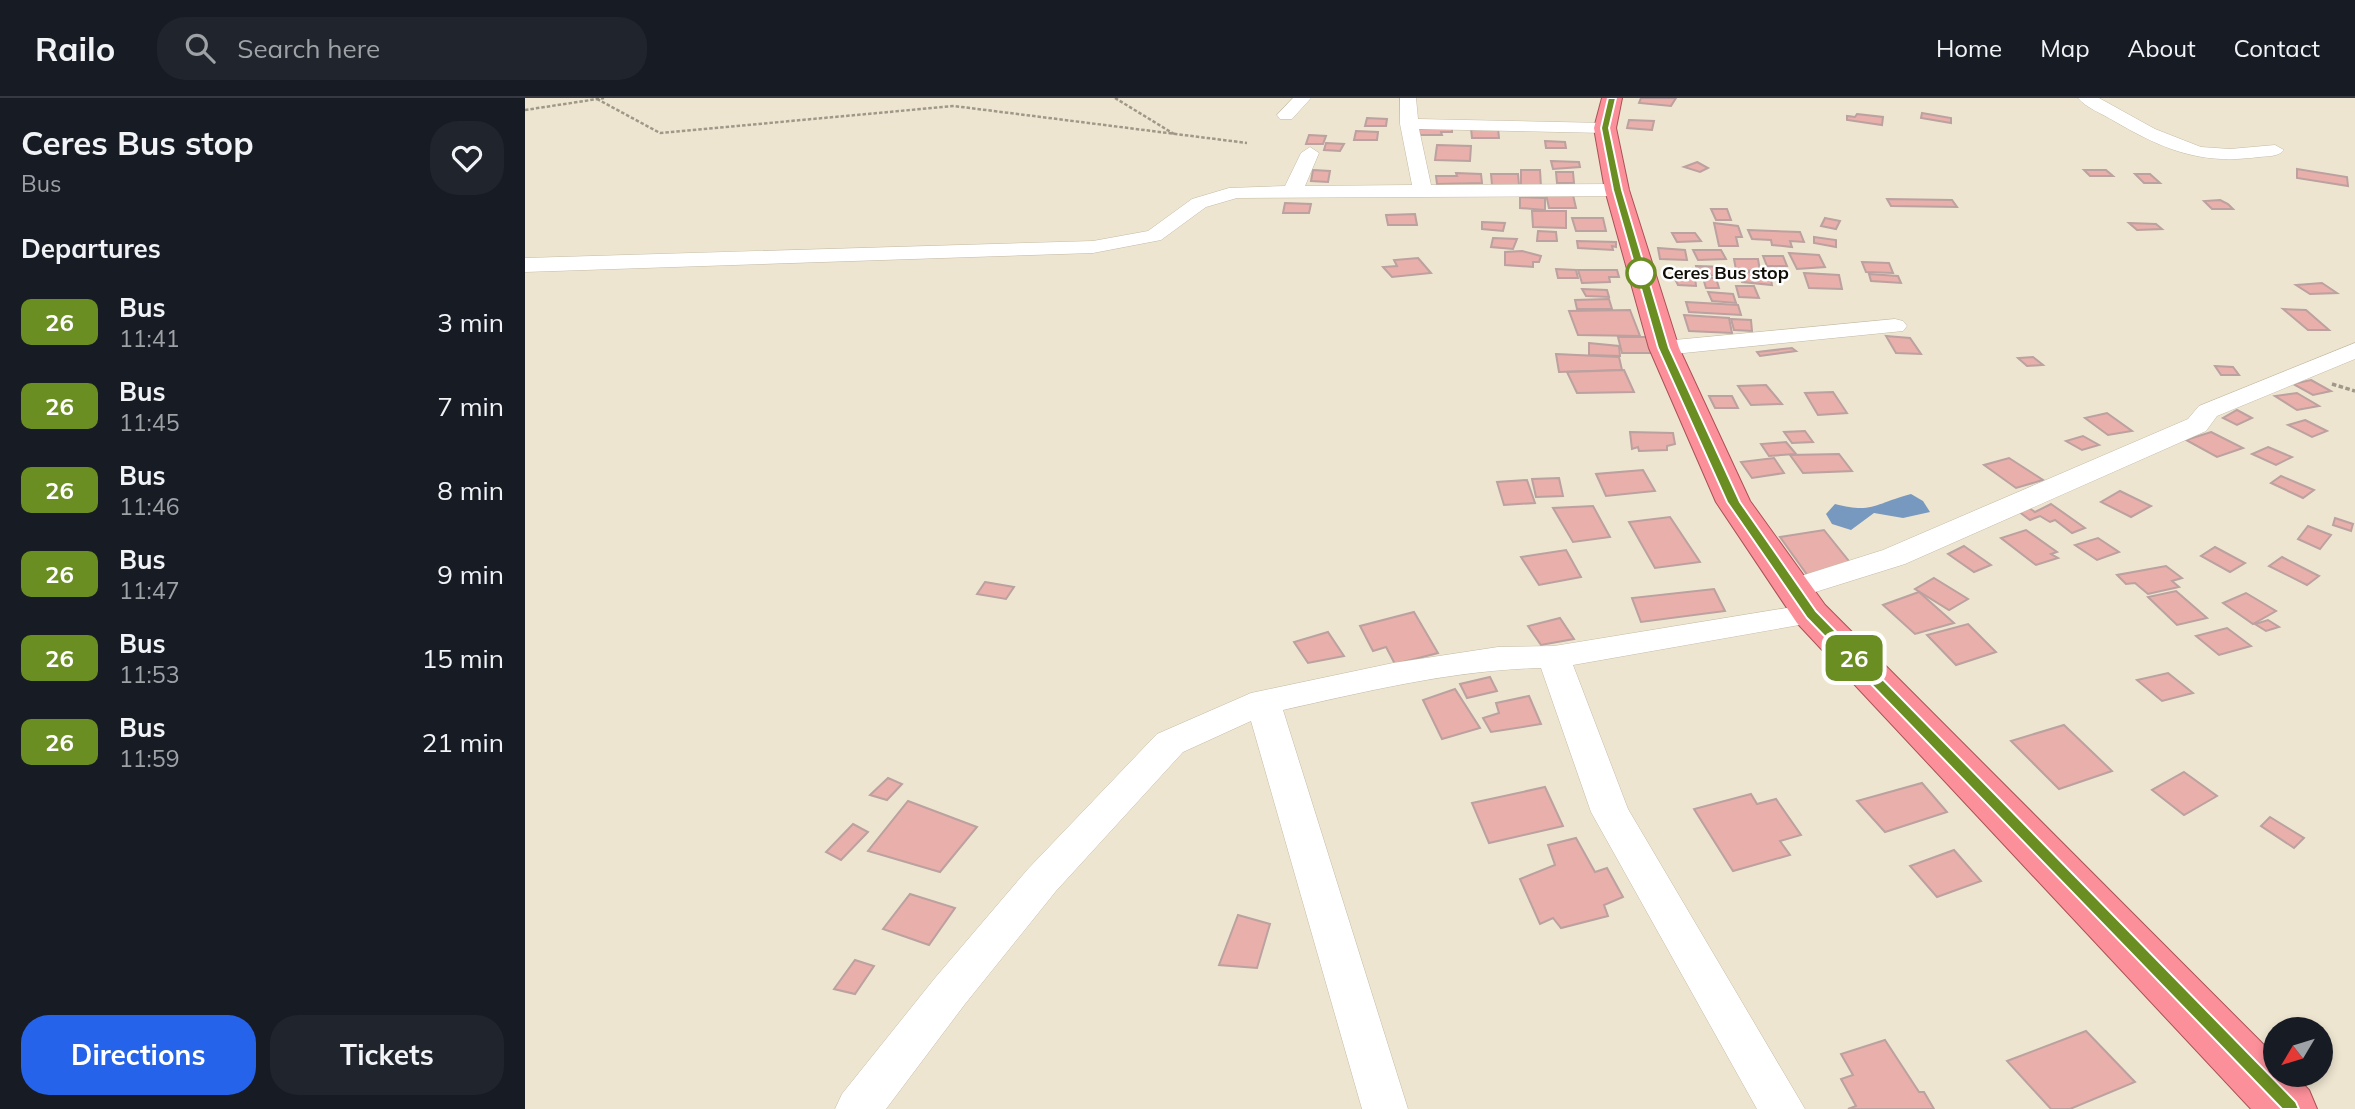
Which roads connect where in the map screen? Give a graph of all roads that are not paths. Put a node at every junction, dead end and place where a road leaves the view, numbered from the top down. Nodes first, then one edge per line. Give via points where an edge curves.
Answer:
1 (1303, 98) edge
2 (1408, 98) edge
3 (2086, 98) edge
4 (1609, 113) edge
5 (1286, 115) dead end
6 (1409, 124) junction
7 (2275, 150) dead end
8 (1310, 153) dead end
9 (1617, 190) junction
10 (1292, 192) junction
11 (1423, 192) junction
12 (525, 265) edge
13 (1895, 326) dead end
14 (1664, 348) junction
15 (2355, 350) edge
16 (1803, 602) junction
17 (1554, 657) junction
18 (1263, 702) junction
19 (858, 1109) edge
20 (1385, 1109) edge
21 (1782, 1109) edge
22 (2289, 1109) edge

1 - 5 street
2 - 6 street
3 - 7 street via 2195,152 2216,155
4 - 6 street
4 - 9 highway
6 - 11 street
8 - 10 street
9 - 11 street
9 - 14 highway
10 - 11 street
10 - 12 street via 1236,192 1199,203 1154,236 1093,247
13 - 14 street
14 - 16 highway via 1733,502
15 - 16 street via 2208,411 2197,425 1894,557
16 - 17 street
16 - 22 highway
17 - 18 street via 1498,657
17 - 21 street via 1610,812
18 - 19 street via 1170,744 1034,890
18 - 20 street

